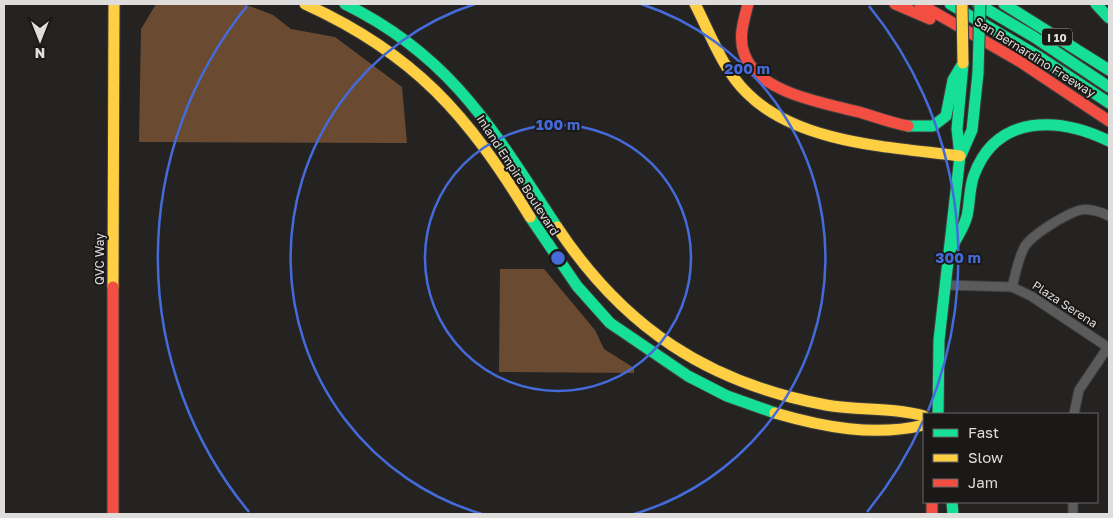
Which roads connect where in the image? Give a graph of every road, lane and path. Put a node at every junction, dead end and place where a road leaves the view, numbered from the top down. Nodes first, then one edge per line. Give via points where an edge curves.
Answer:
1 (114, 4) edge
2 (305, 4) edge
3 (344, 4) edge
4 (695, 4) edge
5 (748, 4) edge
6 (894, 4) edge
7 (920, 4) edge
8 (950, 4) edge
9 (962, 4) edge
10 (979, 4) edge
11 (1004, 4) edge
12 (1096, 4) edge
13 (1109, 18) edge
14 (992, 45) junction
15 (963, 63) junction
16 (1109, 70) edge
17 (1109, 87) edge
18 (1109, 102) edge
19 (1109, 121) edge
20 (1109, 141) edge
21 (960, 156) junction
22 (1109, 216) edge
23 (950, 250) junction
24 (945, 285) junction
25 (1012, 287) junction
26 (1108, 348) edge
27 (938, 413) edge
28 (1074, 413) edge
29 (923, 416) edge
30 (923, 426) edge
31 (113, 514) edge

1 - 31 main road, QVC Way
2 - 30 main road, Inland Empire Boulevard via 356,28 428,80 466,120 556,258 580,289 604,318 644,349 718,394 764,412 841,428 909,430
3 - 29 main road, Inland Empire Boulevard via 406,41 445,74 497,135 570,248 604,290 641,324 674,348 708,368 787,397 857,409 910,411
4 - 21 main road via 739,84 774,116 794,126 837,137
5 - 15 main road via 742,36 751,65 772,85 807,98 907,125 933,126 946,116 953,80
6 - 14 main road
7 - 14 main road, San Bernardino Freeway
8 - 18 main road
9 - 15 main road, bridge
10 - 17 main road
10 - 21 main road, bridge via 978,73 972,130
11 - 16 main road, I 10
12 - 13 main road
14 - 19 main road, San Bernardino Freeway
15 - 21 main road via 957,129
20 - 23 main road via 1076,126 1052,123 1026,126 1001,139 974,175 967,218
21 - 23 main road
22 - 25 street via 1080,210 1039,233 1026,245
23 - 24 main road
24 - 25 street, Plaza Serena
24 - 27 main road via 939,340
25 - 26 street, Plaza Serena
26 - 28 street via 1079,390

